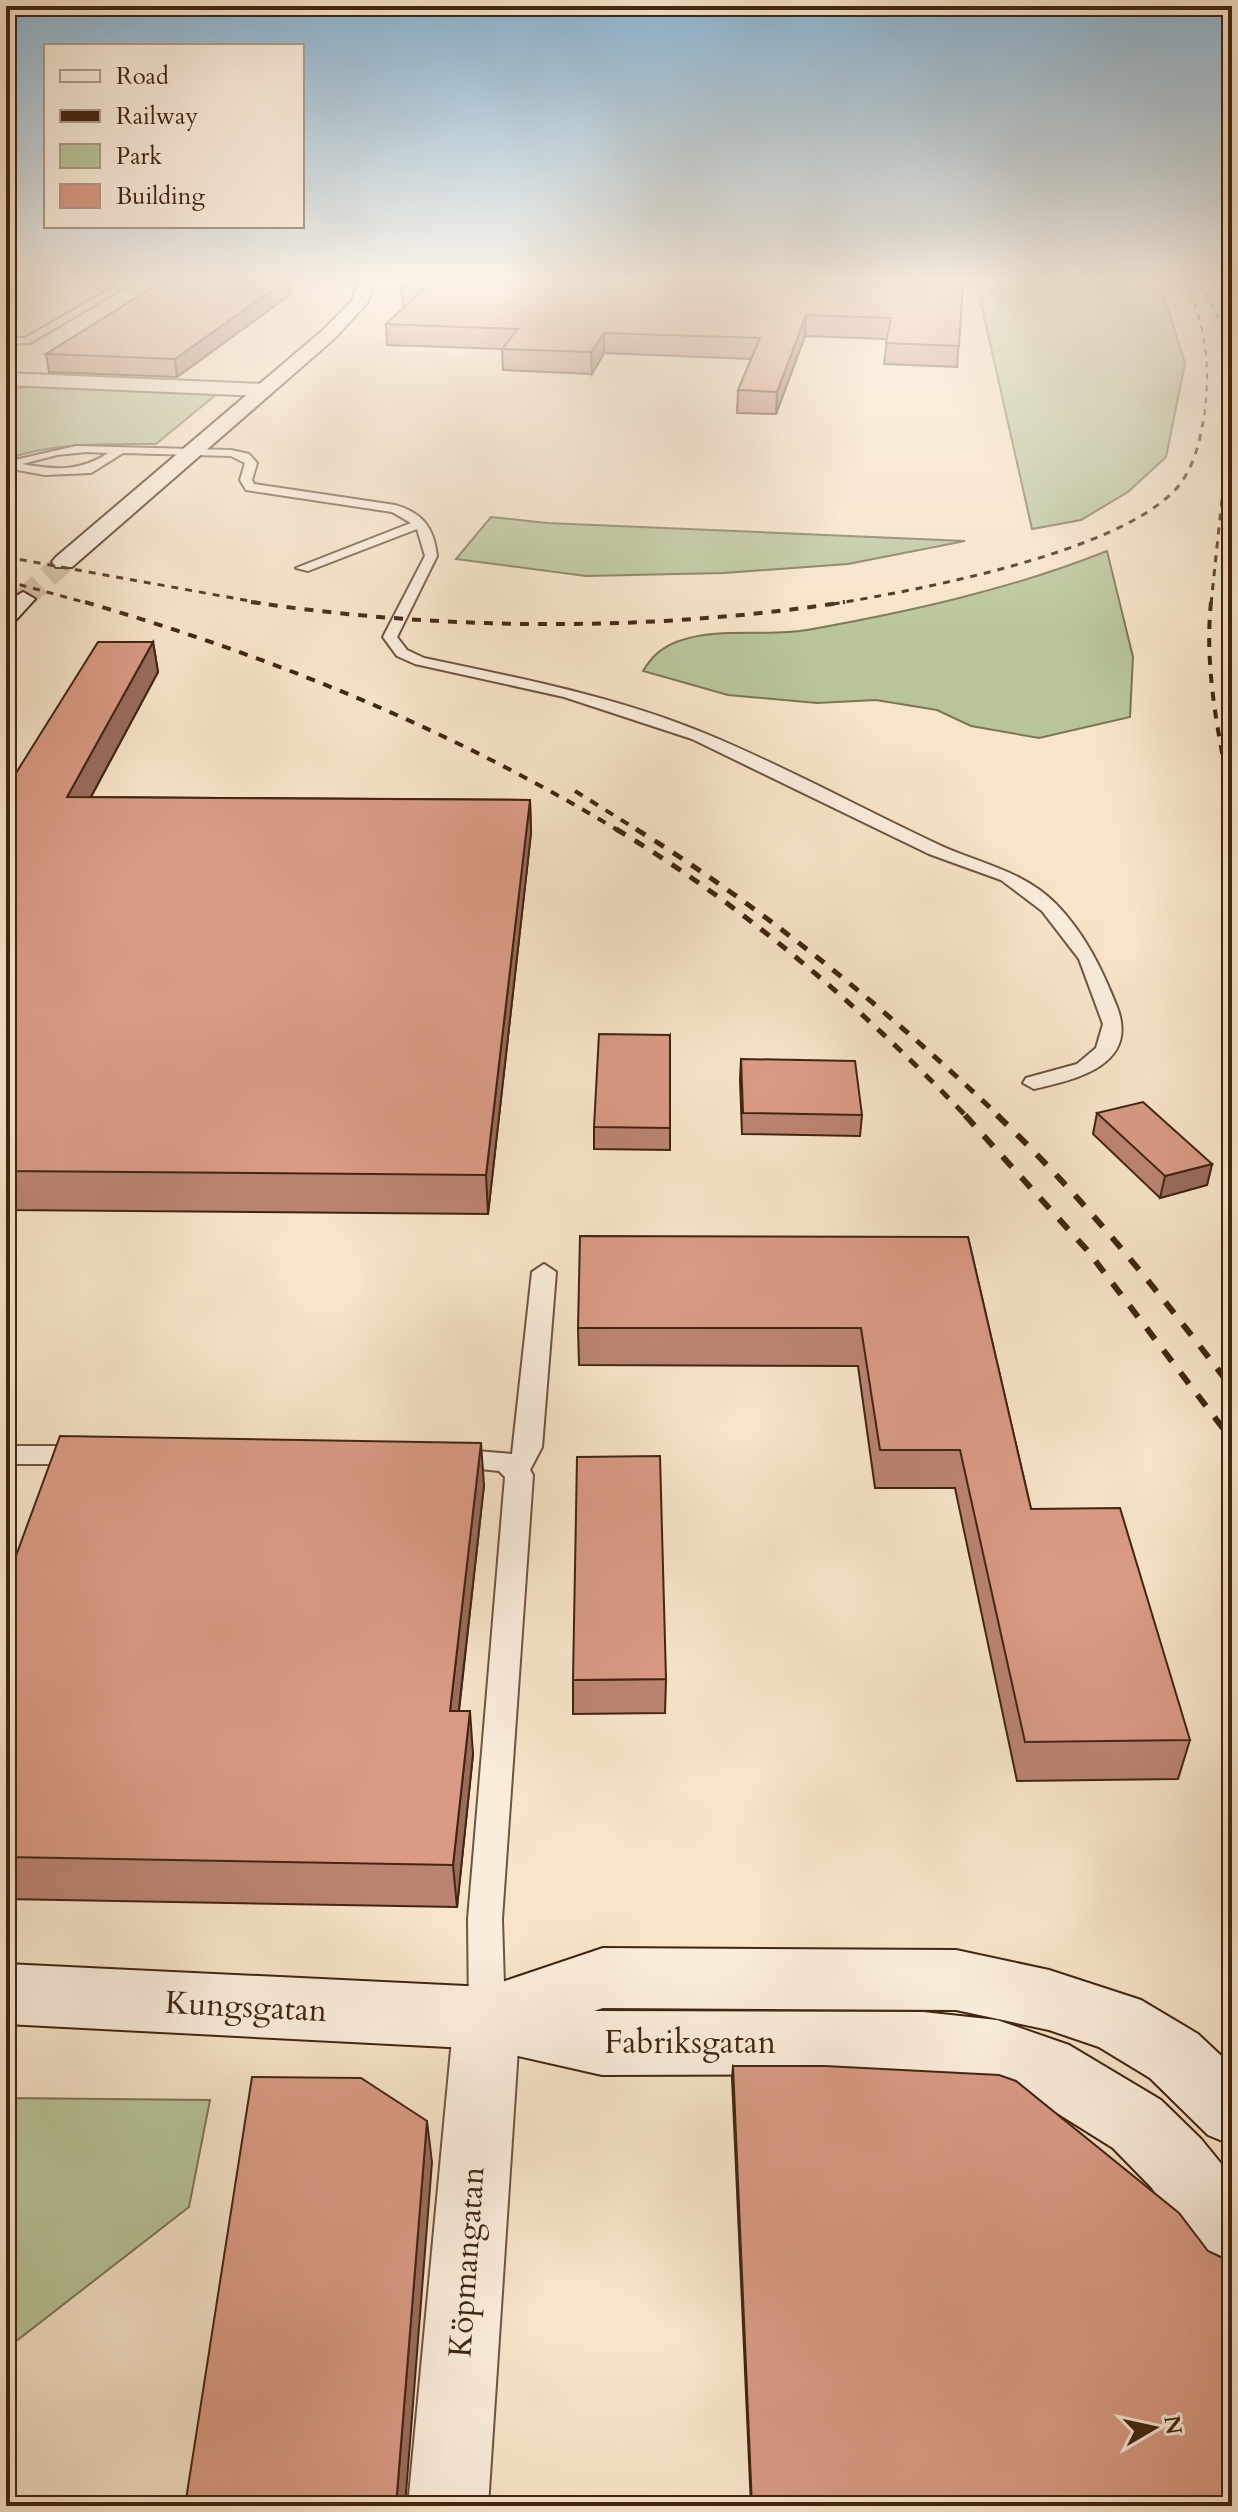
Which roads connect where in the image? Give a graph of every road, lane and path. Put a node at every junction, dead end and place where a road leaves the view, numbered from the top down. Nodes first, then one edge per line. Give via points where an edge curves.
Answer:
1 (254, 398) edge
2 (120, 450) junction
3 (192, 452) junction
4 (422, 523) junction
5 (64, 562) tunnel mouth
6 (303, 568) dead end
7 (1034, 1083) dead end
8 (544, 1272) dead end
9 (6, 1455) edge
10 (117, 1455) edge
11 (420, 1458) edge
12 (515, 1467) junction
13 (6, 1994) edge
14 (487, 2018) junction
15 (1232, 2112) edge
16 (1232, 2235) edge
17 (448, 2506) edge

1 - 3 street
2 - 2 lane via 63,450 9,465 45,472 91,470
2 - 3 lane
3 - 4 lane via 245,456 251,463 246,484 257,489 395,509
3 - 5 street
4 - 6 lane
4 - 7 lane via 431,556 390,637 402,653 568,693 698,736 935,850 1007,876 1049,907 1088,958 1113,1024 1106,1051 1084,1068
8 - 12 lane via 528,1447
9 - 10 lane
11 - 12 lane via 495,1460
12 - 14 lane via 519,1488 485,1919
13 - 14 street, Kungsgatan
14 - 15 street via 603,1978 956,1980 1118,2022 1174,2056
14 - 16 street, Fabriksgatan via 602,2044 923,2043 997,2052 1045,2068 1137,2124 1176,2163
14 - 17 street, Köpmangatan

